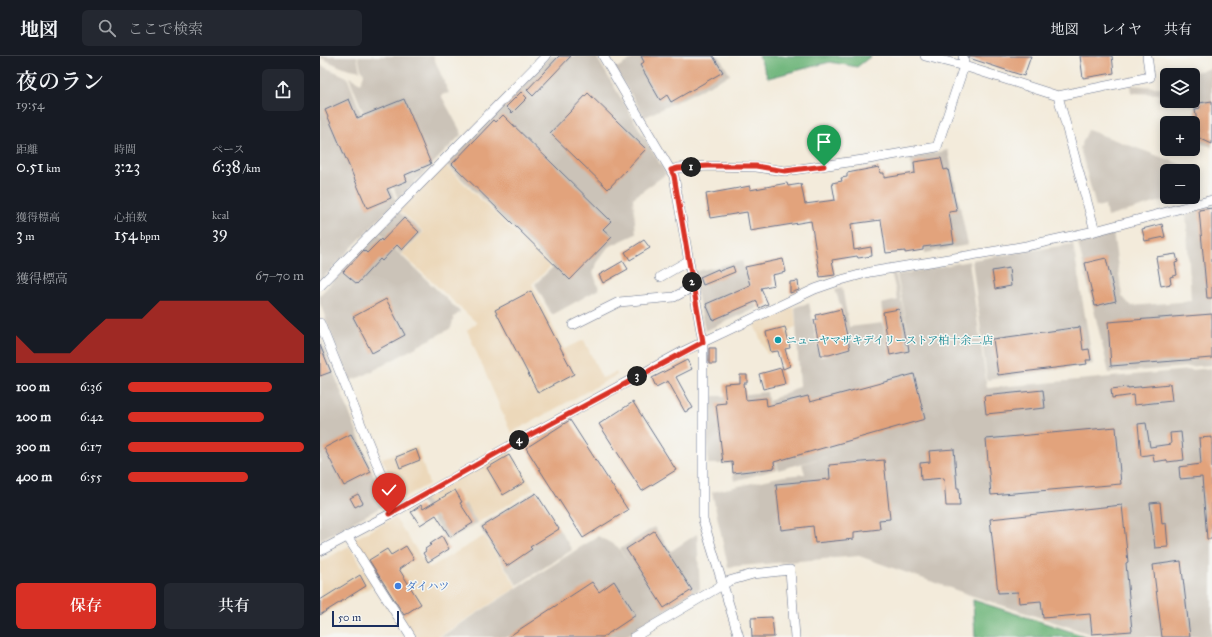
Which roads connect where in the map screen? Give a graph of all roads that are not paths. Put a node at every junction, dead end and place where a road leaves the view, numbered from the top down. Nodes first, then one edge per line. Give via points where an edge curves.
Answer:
1 (546, 56) edge
2 (603, 56) edge
3 (925, 56) edge
4 (964, 56) edge
5 (1147, 56) edge
6 (964, 66) junction
7 (1058, 96) junction
8 (671, 170) junction
9 (1212, 200) edge
10 (1095, 231) junction
11 (688, 261) junction
12 (660, 277) dead end
13 (320, 286) edge
14 (693, 287) junction
15 (320, 323) edge
16 (573, 325) dead end
17 (703, 342) junction
18 (396, 511) junction
19 (347, 536) junction
20 (320, 551) edge
21 (723, 584) junction
22 (411, 637) edge
23 (634, 637) edge
24 (739, 637) edge
25 (795, 637) edge

1 - 13 street
2 - 8 street
3 - 6 street
4 - 6 street
5 - 7 street via 1150,77
6 - 7 street
6 - 8 street via 936,147 785,171 756,166 708,166
7 - 10 street
8 - 11 street
9 - 10 street
10 - 17 street via 1026,246 898,266 841,280 815,289
11 - 12 street
11 - 14 street
14 - 16 street via 674,297 619,302
14 - 17 street
15 - 18 street
17 - 18 street via 513,444
17 - 21 street via 703,520
18 - 19 street
19 - 20 street
19 - 22 street
21 - 23 street
21 - 24 street
21 - 25 street via 753,574 790,570

